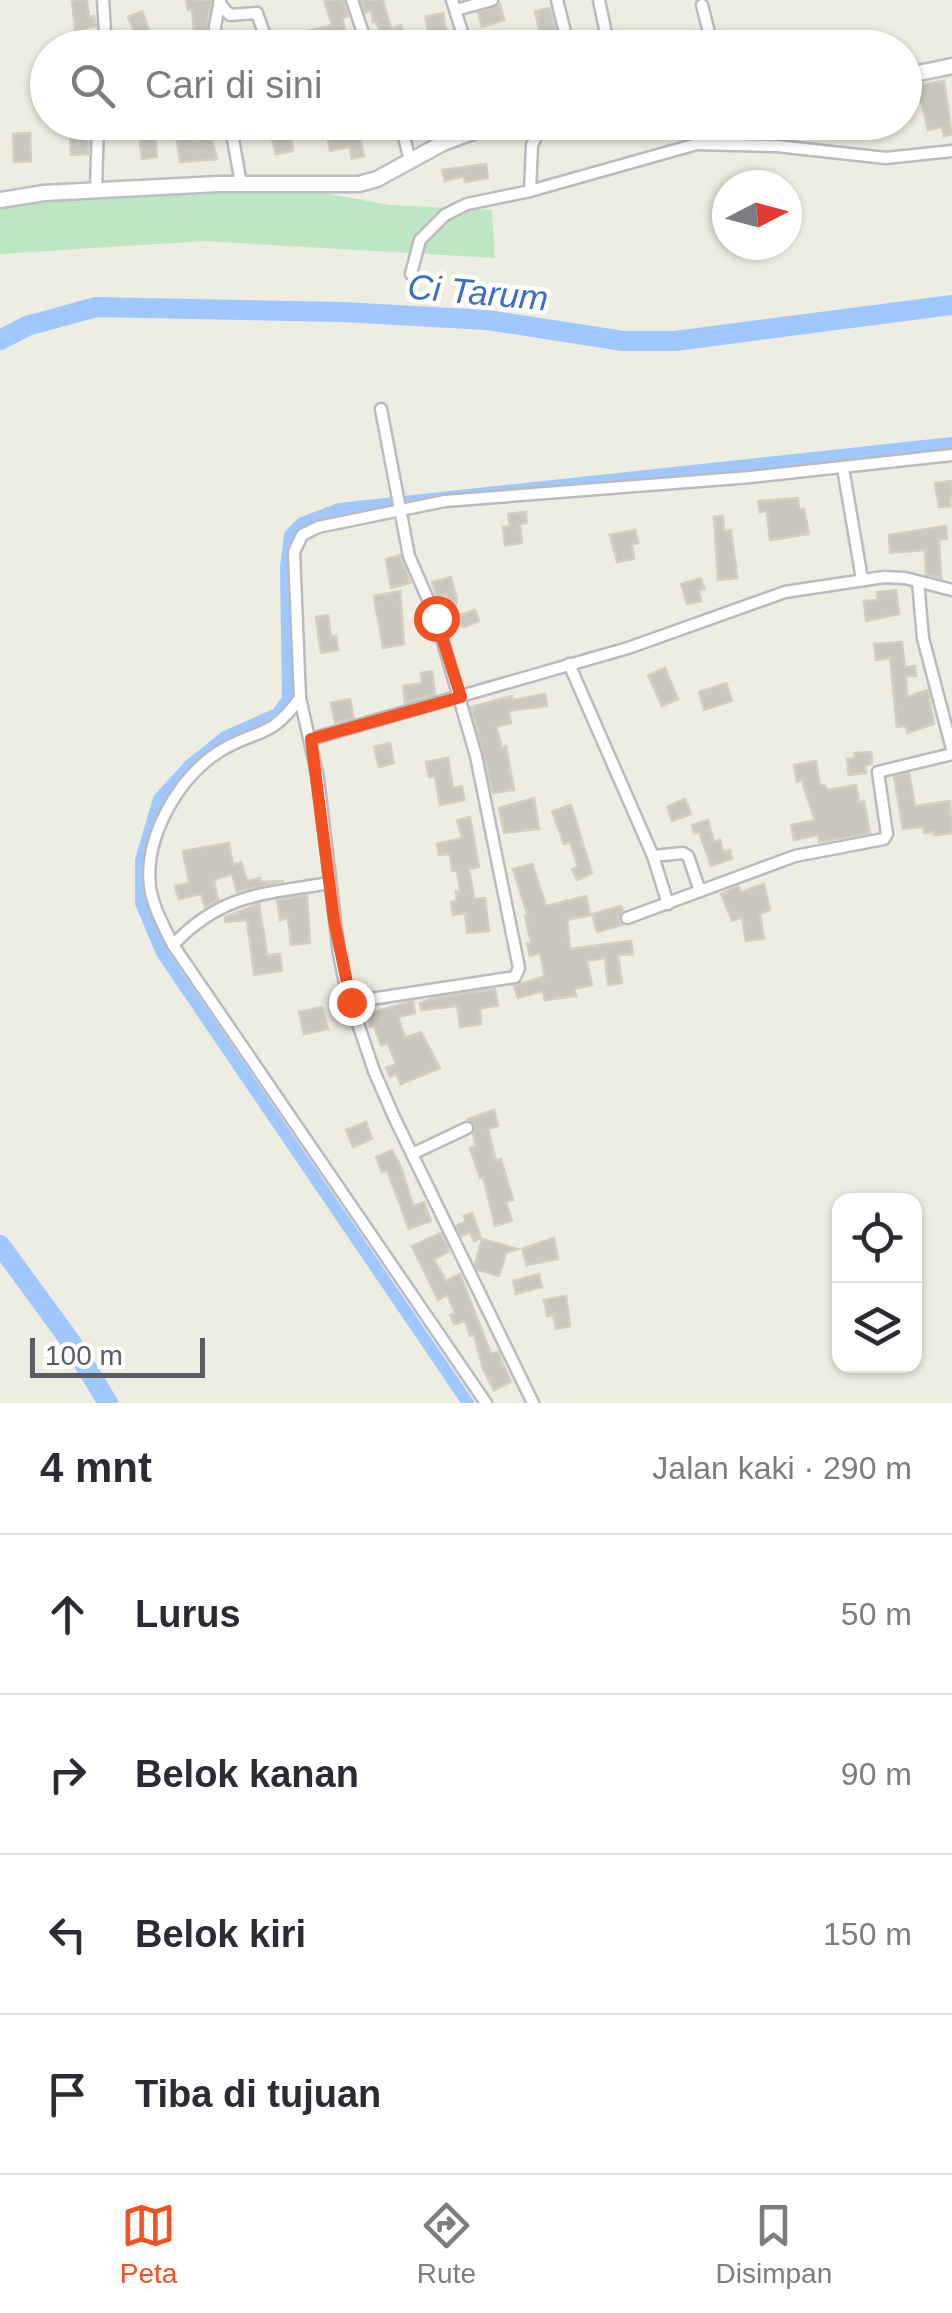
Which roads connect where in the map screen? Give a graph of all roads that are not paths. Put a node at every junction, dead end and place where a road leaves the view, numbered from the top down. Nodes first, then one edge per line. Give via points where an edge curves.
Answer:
1 (103, 0) edge
2 (352, 0) edge
3 (492, 0) edge
4 (558, 0) edge
5 (599, 0) edge
6 (220, 1) edge
7 (454, 5) edge
8 (702, 5) dead end
9 (105, 30) edge
10 (216, 30) edge
11 (262, 30) edge
12 (362, 30) edge
13 (462, 30) edge
14 (565, 30) edge
15 (605, 30) edge
16 (708, 30) edge
17 (952, 66) edge
18 (922, 72) edge
19 (97, 140) edge
20 (233, 140) edge
21 (405, 140) edge
22 (454, 140) edge
23 (535, 140) edge
24 (952, 151) edge
25 (410, 160) junction
26 (241, 184) junction
27 (96, 190) junction
28 (530, 191) junction
29 (0, 200) edge
30 (412, 274) dead end
31 (382, 409) dead end
32 (952, 455) edge
33 (843, 468) junction
34 (401, 511) junction
35 (862, 579) junction
36 (918, 582) junction
37 (952, 590) edge
38 (570, 664) junction
39 (461, 697) junction
40 (300, 698) junction
41 (311, 739) junction
42 (952, 752) edge
43 (653, 856) junction
44 (330, 883) junction
45 (700, 890) junction
46 (668, 904) junction
47 (627, 918) dead end
48 (172, 945) junction
49 (351, 1002) junction
50 (467, 1128) dead end
51 (412, 1154) junction
52 (486, 1403) edge
53 (533, 1403) edge

1 - 9 street
2 - 12 street
3 - 7 street
4 - 14 street
5 - 15 street
6 - 10 street
6 - 11 street via 230,15 257,13
7 - 13 street
8 - 16 street
17 - 18 main road
19 - 27 street
20 - 26 street
21 - 25 street
22 - 25 main road
23 - 28 street
24 - 28 street via 875,158 713,142
25 - 26 main road via 359,184
26 - 27 main road
27 - 29 main road
28 - 30 street via 466,204 446,215 420,240
31 - 34 street
32 - 33 street
33 - 34 street via 445,500
33 - 35 street
34 - 39 street via 410,556
34 - 40 street via 330,523 298,542
35 - 36 street
35 - 38 street via 784,592
36 - 37 street
36 - 42 street via 923,638
38 - 39 street
38 - 43 street
39 - 41 street
39 - 49 street via 519,972 478,985
40 - 41 street
40 - 48 street via 272,729 213,756 170,806 156,835 150,874
41 - 44 street
42 - 45 street via 878,772 884,839 795,856
43 - 45 street via 688,856
43 - 46 street
44 - 48 street via 216,908
44 - 49 street
45 - 46 street
46 - 47 street
48 - 52 street
49 - 51 street
50 - 51 street
51 - 53 street

